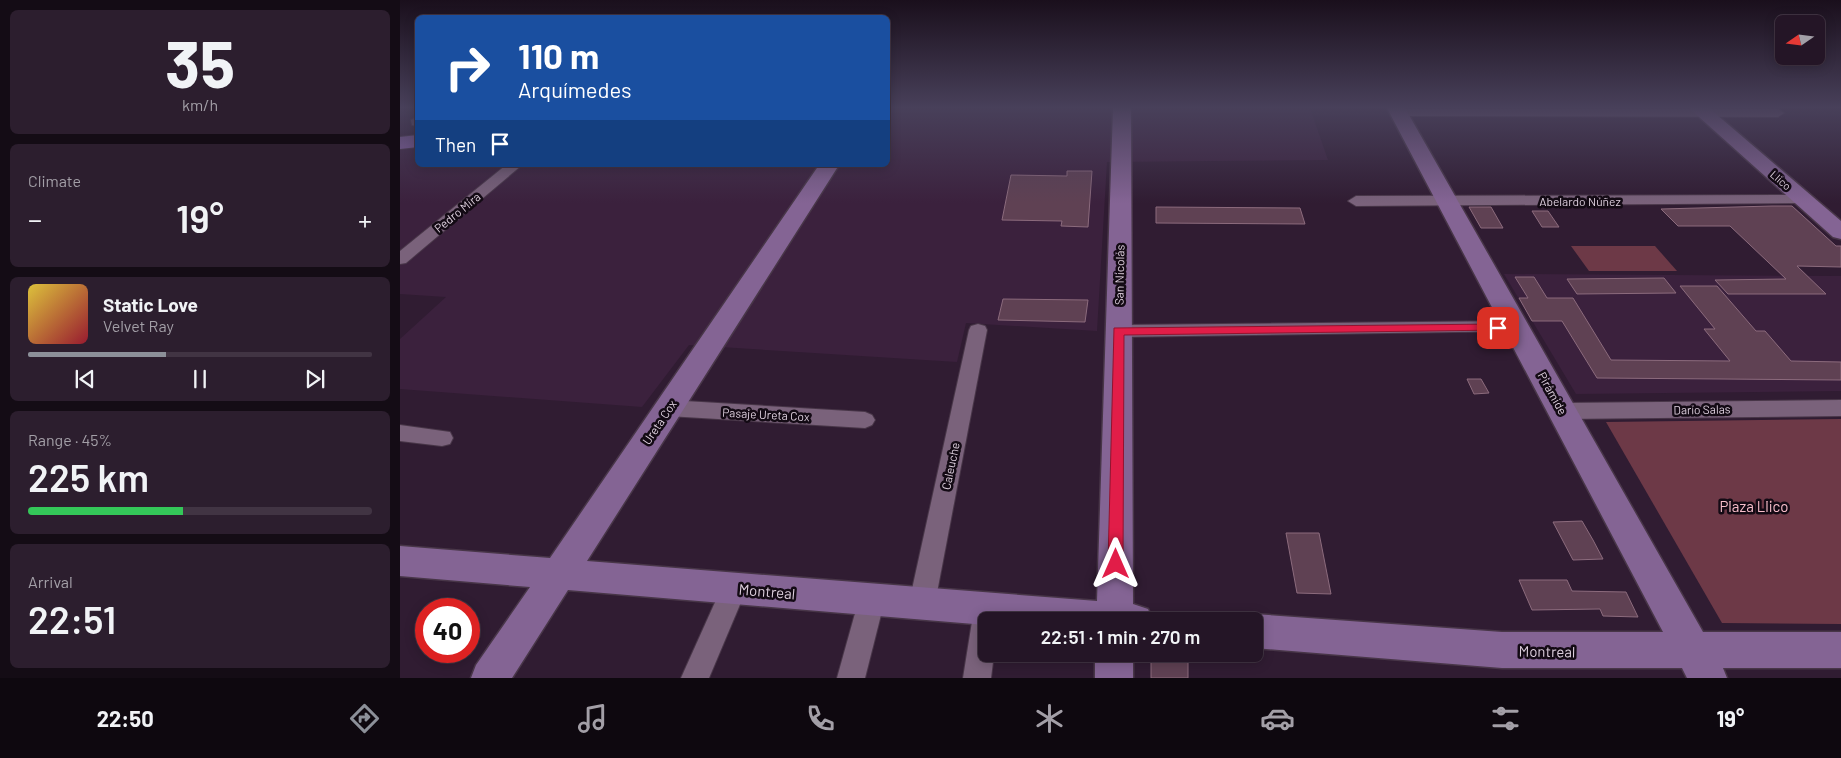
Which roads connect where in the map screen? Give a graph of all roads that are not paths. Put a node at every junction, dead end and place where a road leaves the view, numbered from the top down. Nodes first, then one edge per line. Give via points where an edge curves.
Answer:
1 (1121, 140) edge
2 (1414, 140) edge
3 (1735, 140) edge
4 (513, 167) edge
5 (828, 167) edge
6 (1804, 200) junction
7 (1356, 201) dead end
8 (1447, 201) junction
9 (1841, 232) edge
10 (400, 259) edge
11 (1516, 327) junction
12 (978, 330) dead end
13 (1118, 331) junction
14 (668, 408) junction
15 (1841, 408) edge
16 (1562, 411) junction
17 (865, 420) dead end
18 (400, 434) edge
19 (442, 438) dead end
20 (400, 561) edge
21 (559, 573) junction
22 (734, 588) junction
23 (872, 599) junction
24 (922, 603) junction
25 (987, 609) junction
26 (1007, 612) edge
27 (1120, 612) edge
28 (1263, 632) edge
29 (1841, 650) edge
30 (1116, 662) edge
31 (1701, 664) edge
32 (490, 678) edge
33 (696, 678) edge
34 (851, 678) edge
35 (977, 678) edge
36 (1114, 678) edge

1 - 13 street, San Nicolás
2 - 8 street, Pirámide
3 - 6 street, Llico
4 - 10 street, Pedro Mira
5 - 14 street, Ureta Cox
6 - 8 street, Abelardo Núñez
6 - 9 street, Llico
7 - 8 street, Abelardo Núñez
8 - 11 street, Pirámide
11 - 13 street
11 - 16 street, Pirámide
12 - 24 street, Caleuche
13 - 27 street, San Nicolás
14 - 17 street, Pasaje Ureta Cox
14 - 21 street, Ureta Cox
15 - 16 street, Darío Salas
16 - 31 street, Pirámide
18 - 19 street
20 - 21 street, Montreal
21 - 22 street, Montreal
21 - 32 street, Ureta Cox
22 - 23 street, Montreal
22 - 33 street
23 - 24 street, Montreal
23 - 34 street
24 - 25 street, Montreal
25 - 26 street, Montreal
25 - 35 street
28 - 31 street, Montreal
29 - 31 street, Montreal
30 - 36 street, San Nicolás

